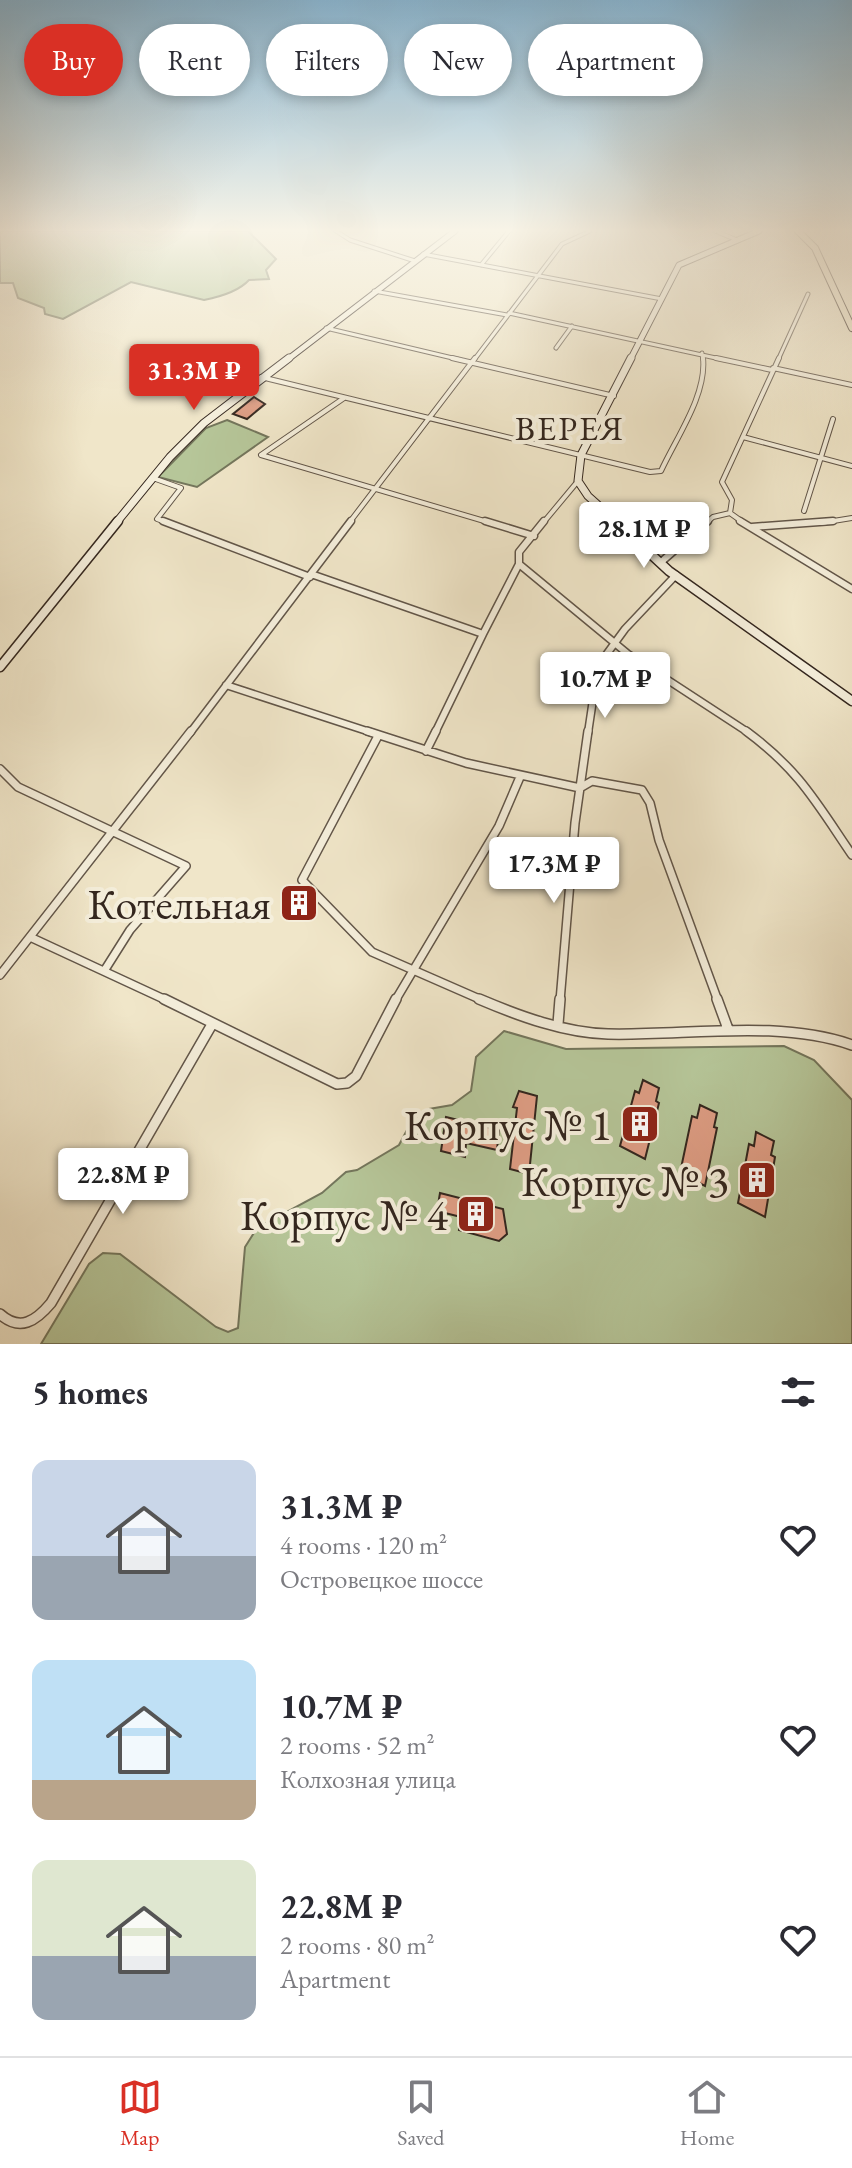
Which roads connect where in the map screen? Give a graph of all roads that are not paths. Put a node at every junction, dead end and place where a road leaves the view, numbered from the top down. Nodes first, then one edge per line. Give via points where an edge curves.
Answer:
1 (370, 294) edge
2 (390, 294) edge
3 (525, 294) edge
4 (635, 294) edge
5 (665, 294) edge
6 (808, 294) dead end
7 (836, 294) edge
8 (662, 299) junction
9 (508, 314) junction
10 (572, 326) junction
11 (326, 328) junction
12 (852, 328) edge
13 (642, 340) junction
14 (556, 348) dead end
15 (702, 353) junction
16 (471, 362) junction
17 (772, 369) junction
18 (261, 377) junction
19 (852, 385) edge
20 (614, 396) junction
21 (344, 398) junction
22 (833, 419) dead end
23 (428, 420) junction
24 (743, 437) junction
25 (581, 455) junction
26 (818, 457) junction
27 (852, 466) edge
28 (153, 478) junction
29 (578, 481) junction
30 (376, 489) junction
31 (804, 511) dead end
32 (730, 513) junction
33 (852, 518) edge
34 (751, 527) junction
35 (534, 536) junction
36 (660, 563) junction
37 (519, 564) junction
38 (310, 575) junction
39 (676, 575) junction
40 (852, 589) edge
41 (483, 634) junction
42 (615, 644) junction
43 (0, 667) edge
44 (226, 685) junction
45 (852, 701) edge
46 (378, 736) junction
47 (426, 751) junction
48 (0, 769) edge
49 (520, 777) junction
50 (580, 788) junction
51 (109, 833) junction
52 (852, 855) edge
53 (30, 937) junction
54 (106, 968) junction
55 (411, 970) junction
56 (0, 975) edge
57 (558, 1024) junction
58 (211, 1026) junction
59 (728, 1029) junction
60 (852, 1045) edge
61 (0, 1314) edge

1 - 11 street
2 - 9 street
3 - 9 street
4 - 8 street
5 - 8 street
6 - 17 street
7 - 12 main road
8 - 13 street
9 - 10 street
9 - 16 street
10 - 13 street
10 - 14 street
11 - 16 street
11 - 18 street
13 - 15 street
13 - 20 street
15 - 17 street
15 - 25 street via 704,366 692,403 661,471
16 - 20 street
16 - 23 street
17 - 19 street
17 - 24 street
18 - 21 street
18 - 28 street via 204,423
20 - 25 street
21 - 23 street
21 - 30 street via 261,455
22 - 26 street
23 - 25 street
23 - 30 street
24 - 26 street
24 - 32 street via 722,482 732,500
25 - 29 street
26 - 27 street
26 - 31 street
28 - 38 street via 181,488 157,519
28 - 43 street
29 - 35 street
29 - 36 street
30 - 35 street
30 - 38 street
32 - 34 street
32 - 36 street via 713,517
33 - 34 street
34 - 40 street
35 - 37 street via 519,552
36 - 39 street
37 - 41 street
37 - 42 street
38 - 41 street
38 - 44 street
39 - 42 street
39 - 45 street
41 - 47 street
42 - 50 street via 598,666
42 - 52 street via 781,757
44 - 46 street
44 - 51 street
46 - 47 street
46 - 55 street via 302,880 372,952
47 - 49 street
48 - 51 street via 18,787
49 - 50 street
49 - 55 street via 499,826
50 - 57 street
50 - 59 street via 592,781 616,784 642,790 650,803
51 - 53 street
51 - 54 street via 186,866 130,930
53 - 54 street
53 - 56 street
54 - 58 street
55 - 57 street via 483,1001
55 - 58 street via 356,1076 347,1083 337,1084
57 - 59 street via 609,1034
58 - 61 street via 51,1303 23,1326
59 - 60 street

